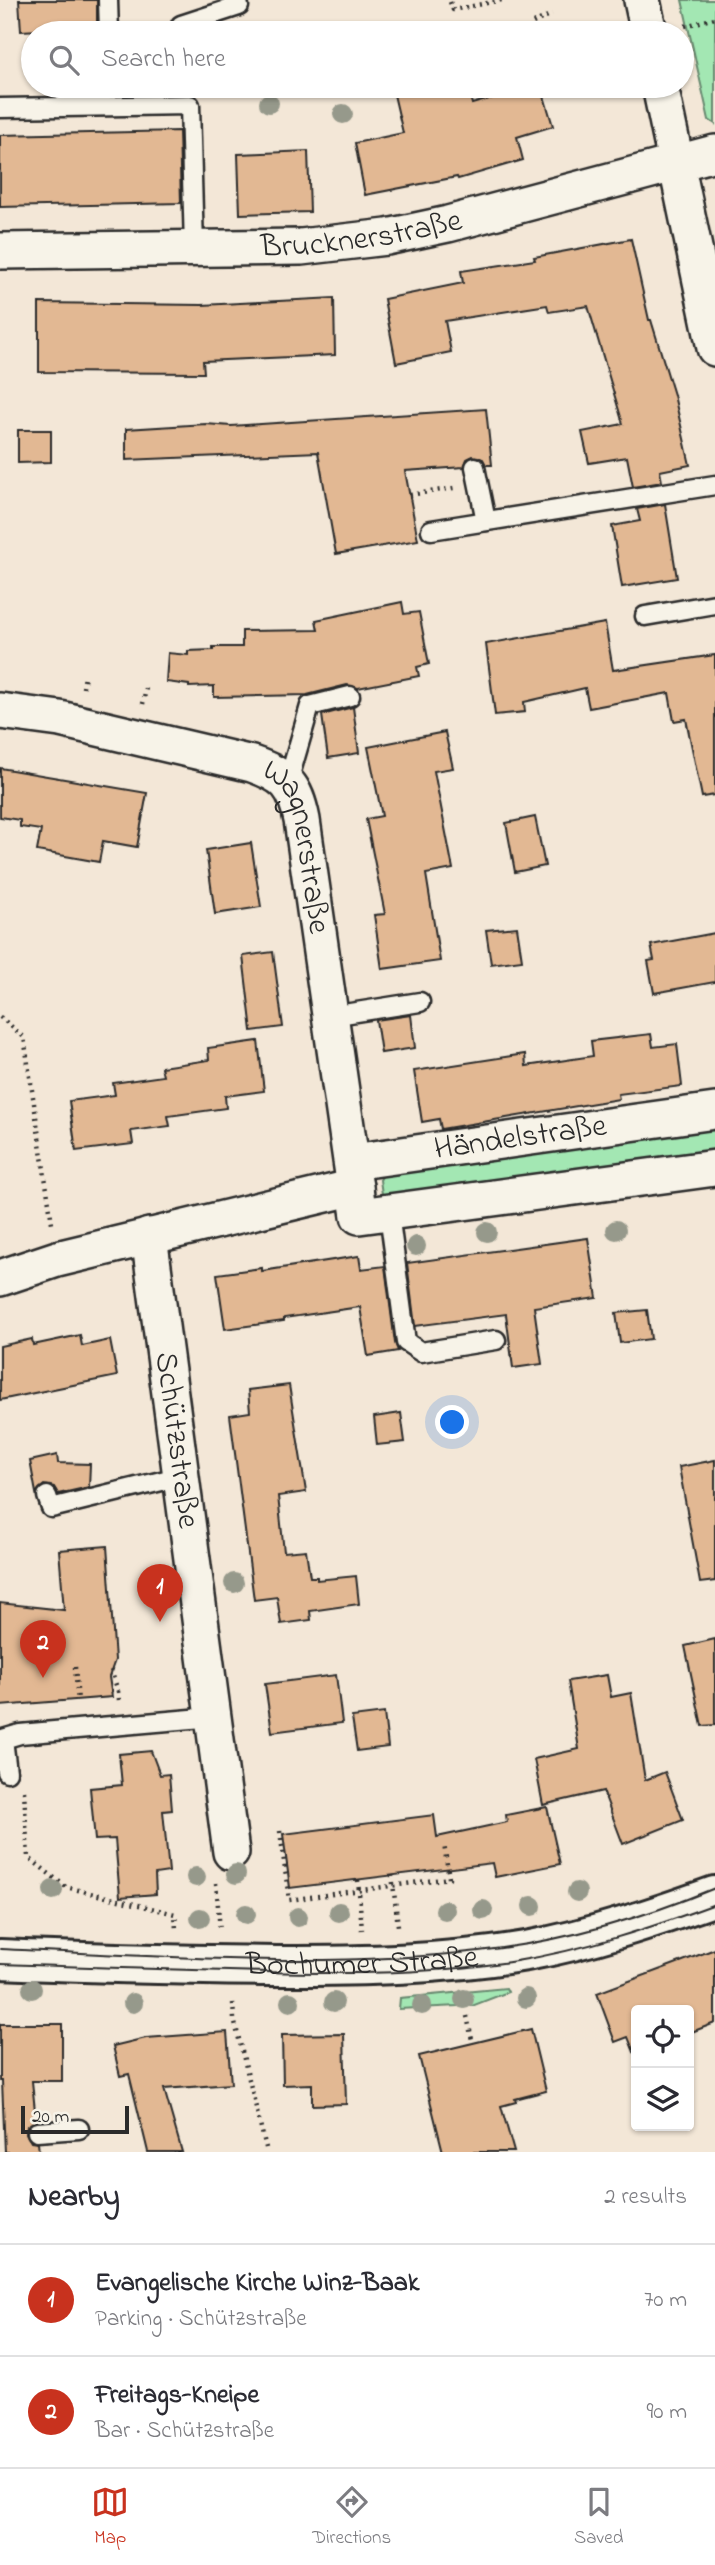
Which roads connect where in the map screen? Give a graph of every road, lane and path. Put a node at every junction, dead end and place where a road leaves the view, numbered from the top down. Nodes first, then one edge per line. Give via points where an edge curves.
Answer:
1 (108, 0) edge
2 (502, 0) edge
3 (642, 0) edge
4 (450, 2) dead end
5 (240, 10) edge
6 (552, 14) dead end
7 (109, 21) edge
8 (197, 21) edge
9 (537, 21) edge
10 (646, 21) edge
11 (662, 98) edge
12 (0, 108) edge
13 (715, 153) edge
14 (676, 163) junction
15 (194, 248) junction
16 (0, 251) edge
17 (707, 271) edge
18 (715, 348) edge
19 (477, 476) joint
20 (715, 485) edge
21 (410, 495) dead end
22 (486, 521) junction
23 (431, 530) dead end
24 (715, 604) edge
25 (645, 616) dead end
26 (146, 688) dead end
27 (350, 696) dead end
28 (144, 698) dead end
29 (0, 711) edge
30 (288, 782) junction
31 (420, 1002) dead end
32 (331, 1016) junction
33 (0, 1017) edge
34 (715, 1111) edge
35 (715, 1168) edge
36 (353, 1175) junction
37 (389, 1213) junction
38 (149, 1236) junction
39 (57, 1259) junction
40 (0, 1278) edge
41 (496, 1340) dead end
42 (181, 1476) junction
43 (47, 1496) dead end
44 (75, 1667) dead end
45 (111, 1671) dead end
46 (118, 1691) dead end
47 (214, 1717) junction
48 (81, 1729) junction
49 (20, 1734) junction
50 (7, 1772) dead end
51 (280, 1831) dead end
52 (444, 1844) dead end
53 (223, 1863) joint
54 (392, 1875) dead end
55 (358, 1880) dead end
56 (393, 1886) junction
57 (359, 1890) junction
58 (715, 1896) edge
59 (175, 1913) dead end
60 (219, 1920) dead end
61 (0, 1959) edge
62 (233, 1992) dead end
63 (467, 2016) dead end
64 (472, 2040) dead end
65 (79, 2129) dead end
66 (37, 2132) dead end
67 (267, 2152) edge

1 - 7 lane
2 - 4 path via 453,10
3 - 10 street
5 - 8 lane
6 - 9 path
11 - 14 street
12 - 15 lane via 190,105
13 - 14 street, Brucknerstraße
14 - 15 street, Brucknerstraße via 387,237 301,247
14 - 17 street
15 - 16 street, Brucknerstraße
17 - 18 street
19 - 21 path
19 - 22 lane
20 - 22 lane
22 - 23 lane
24 - 25 lane
26 - 28 path
27 - 30 lane via 310,706
29 - 30 street, Wagnerstraße via 60,719 252,764
30 - 32 street, Wagnerstraße via 298,799 302,820
31 - 32 lane
32 - 36 street, Wagnerstraße
33 - 39 path via 24,1037
34 - 36 street, Händelstraße
35 - 37 street, Händelstraße
36 - 37 street, Händelstraße via 359,1216
36 - 38 street, Händelstraße
37 - 41 lane via 406,1342 421,1352
38 - 39 street, Händelstraße
38 - 42 street, Schützstraße
39 - 40 street, Händelstraße
42 - 43 lane via 51,1508
42 - 47 street, Schützstraße
44 - 48 path
45 - 46 path
47 - 48 lane
47 - 53 street, Schützstraße
48 - 49 lane
49 - 50 lane via 4,1739
49 - 59 path via 27,1857 66,1887
51 - 57 path via 289,1900
52 - 56 path via 449,1878
53 - 60 path
54 - 56 path
55 - 57 path
56 - 57 path
58 - 61 street, Bochumer Straße via 576,1940 436,1962 177,1965
62 - 67 path via 234,2019
63 - 64 path
65 - 66 lane

